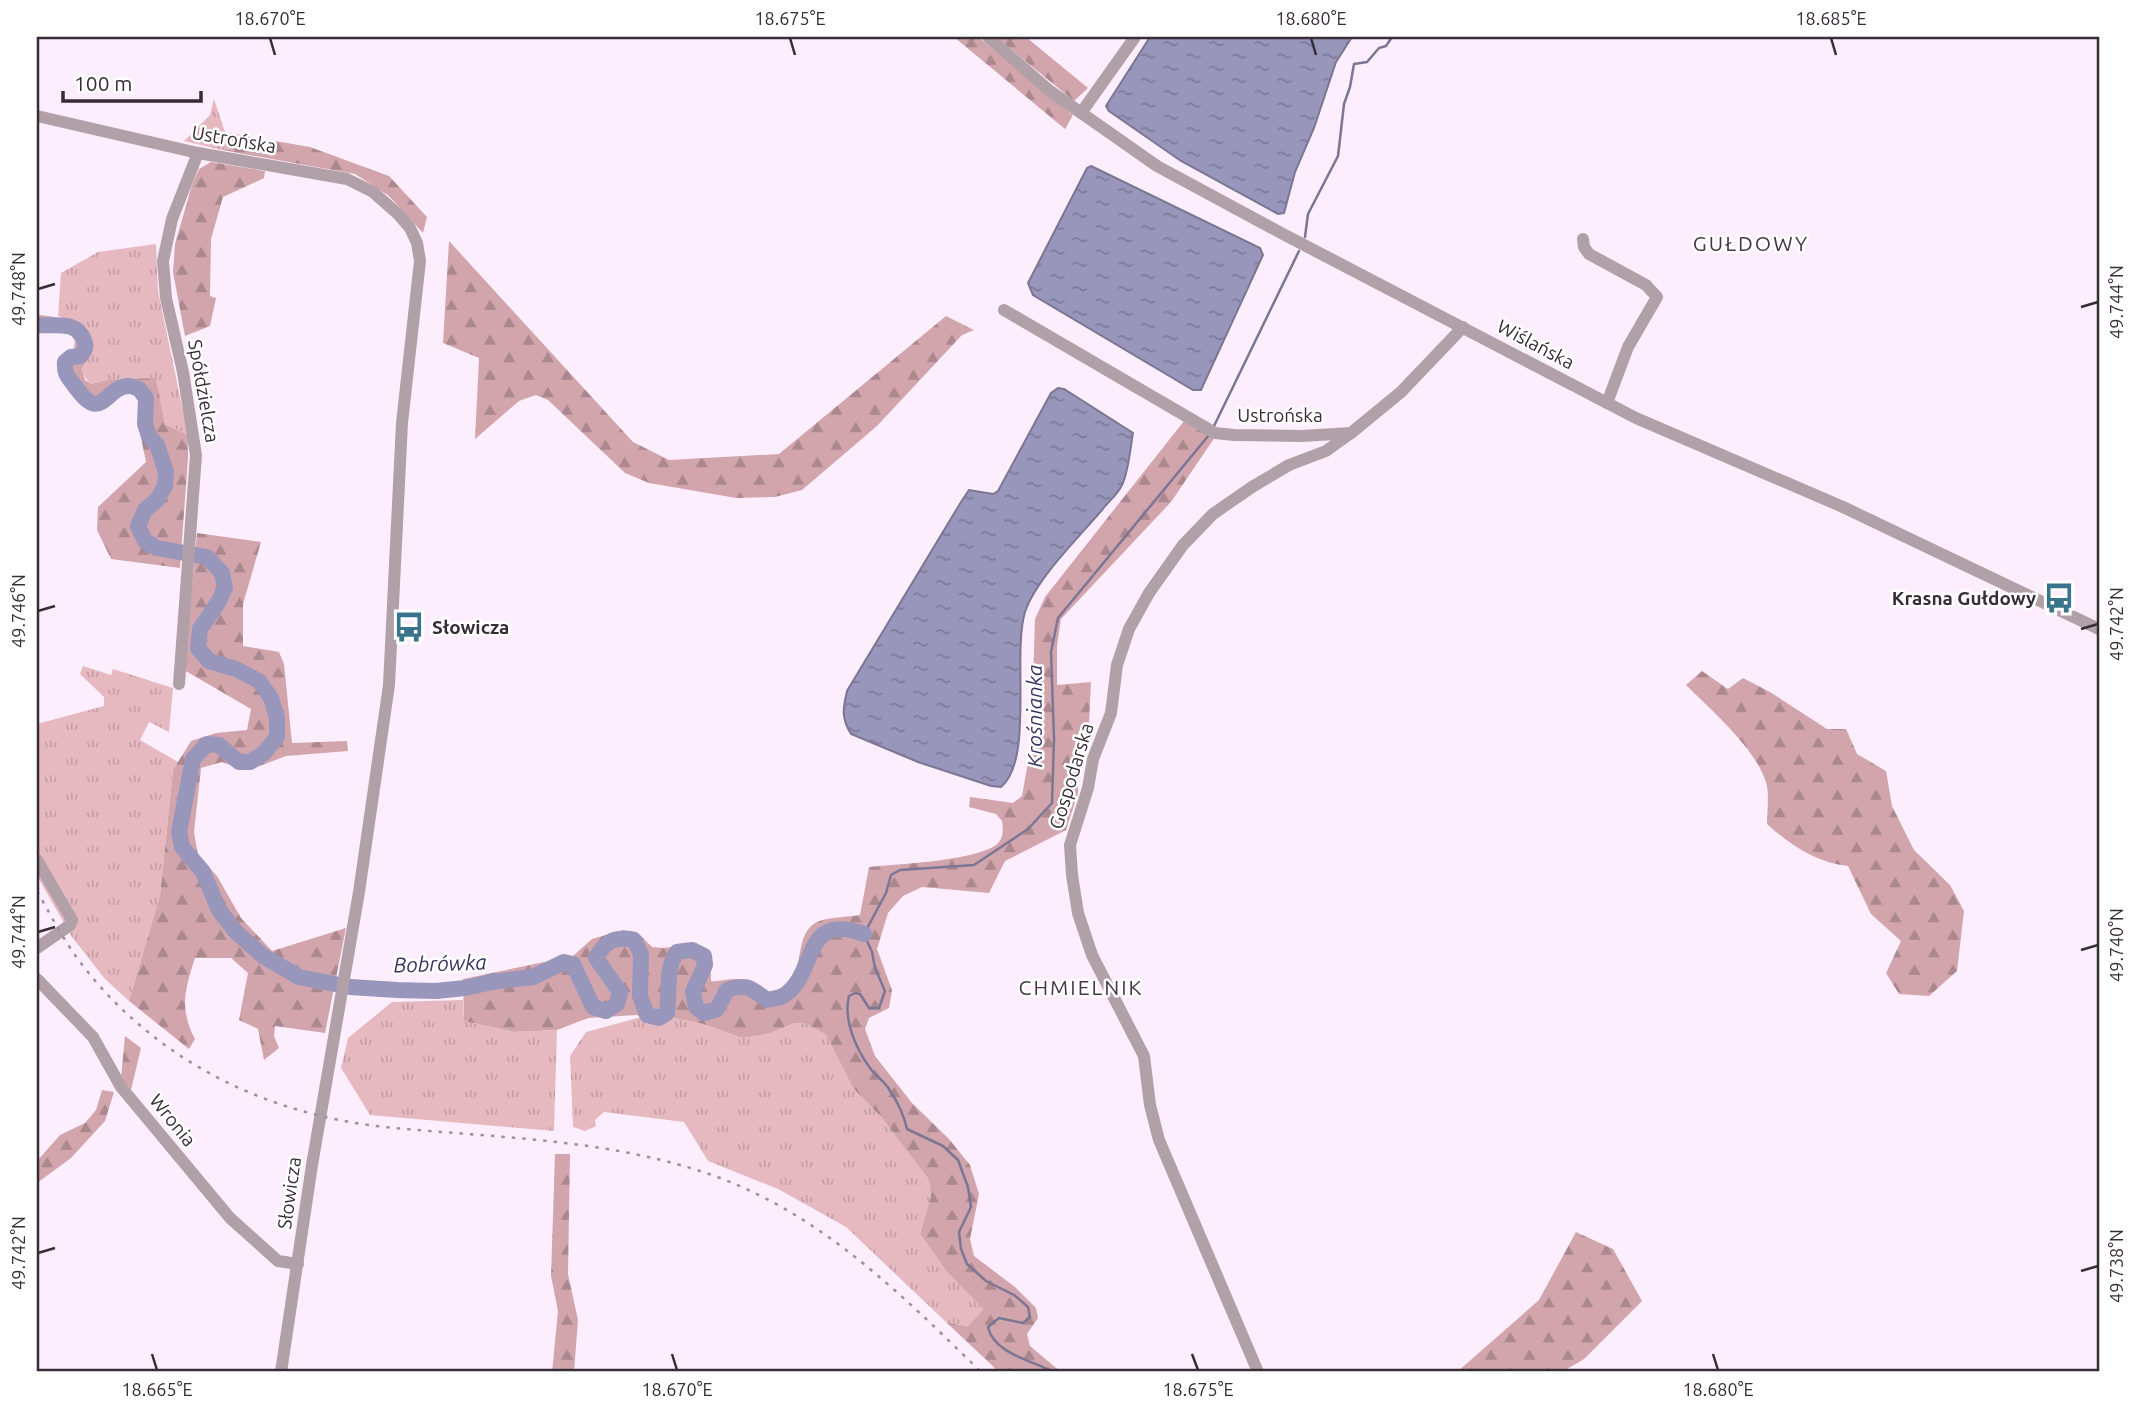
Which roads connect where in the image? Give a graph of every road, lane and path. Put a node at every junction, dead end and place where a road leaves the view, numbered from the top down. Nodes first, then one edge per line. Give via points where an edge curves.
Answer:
1 (988, 37) edge
2 (1135, 37) edge
3 (1081, 113) junction
4 (37, 116) edge
5 (198, 153) junction
6 (410, 228) joint
7 (1583, 239) dead end
8 (1003, 310) dead end
9 (1463, 327) junction
10 (1607, 403) junction
11 (1351, 433) junction
12 (2099, 629) edge
13 (179, 684) dead end
14 (37, 860) edge
15 (37, 948) edge
16 (37, 979) edge
17 (298, 1264) junction
18 (281, 1372) edge
19 (1258, 1372) edge

1 - 3 street, Wiślańska
2 - 3 street
3 - 9 street, Wiślańska via 1157,166
4 - 5 street, Ustrońska
5 - 6 street, Ustrońska via 346,179 373,192
5 - 13 street, Spółdzielcza via 172,219 163,261 195,455
6 - 17 street, Słowicza via 420,261 402,423 389,685
7 - 10 street via 1588,254 1646,285 1657,297 1628,346
8 - 11 street, Ustrońska via 1211,430 1234,435
9 - 10 street, Wiślańska
9 - 11 street, Ustrońska via 1401,392
10 - 12 street, Wiślańska via 1664,432 1843,507
11 - 19 street, Gospodarska via 1326,451 1252,486 1213,514 1149,593 1129,629 1117,665 1111,713 1093,759 1070,845 1079,913 1093,955 1144,1056 1159,1140
14 - 15 street via 72,920
16 - 17 street, Wronia via 93,1037 121,1087 230,1218 278,1261
17 - 18 street, Słowicza

